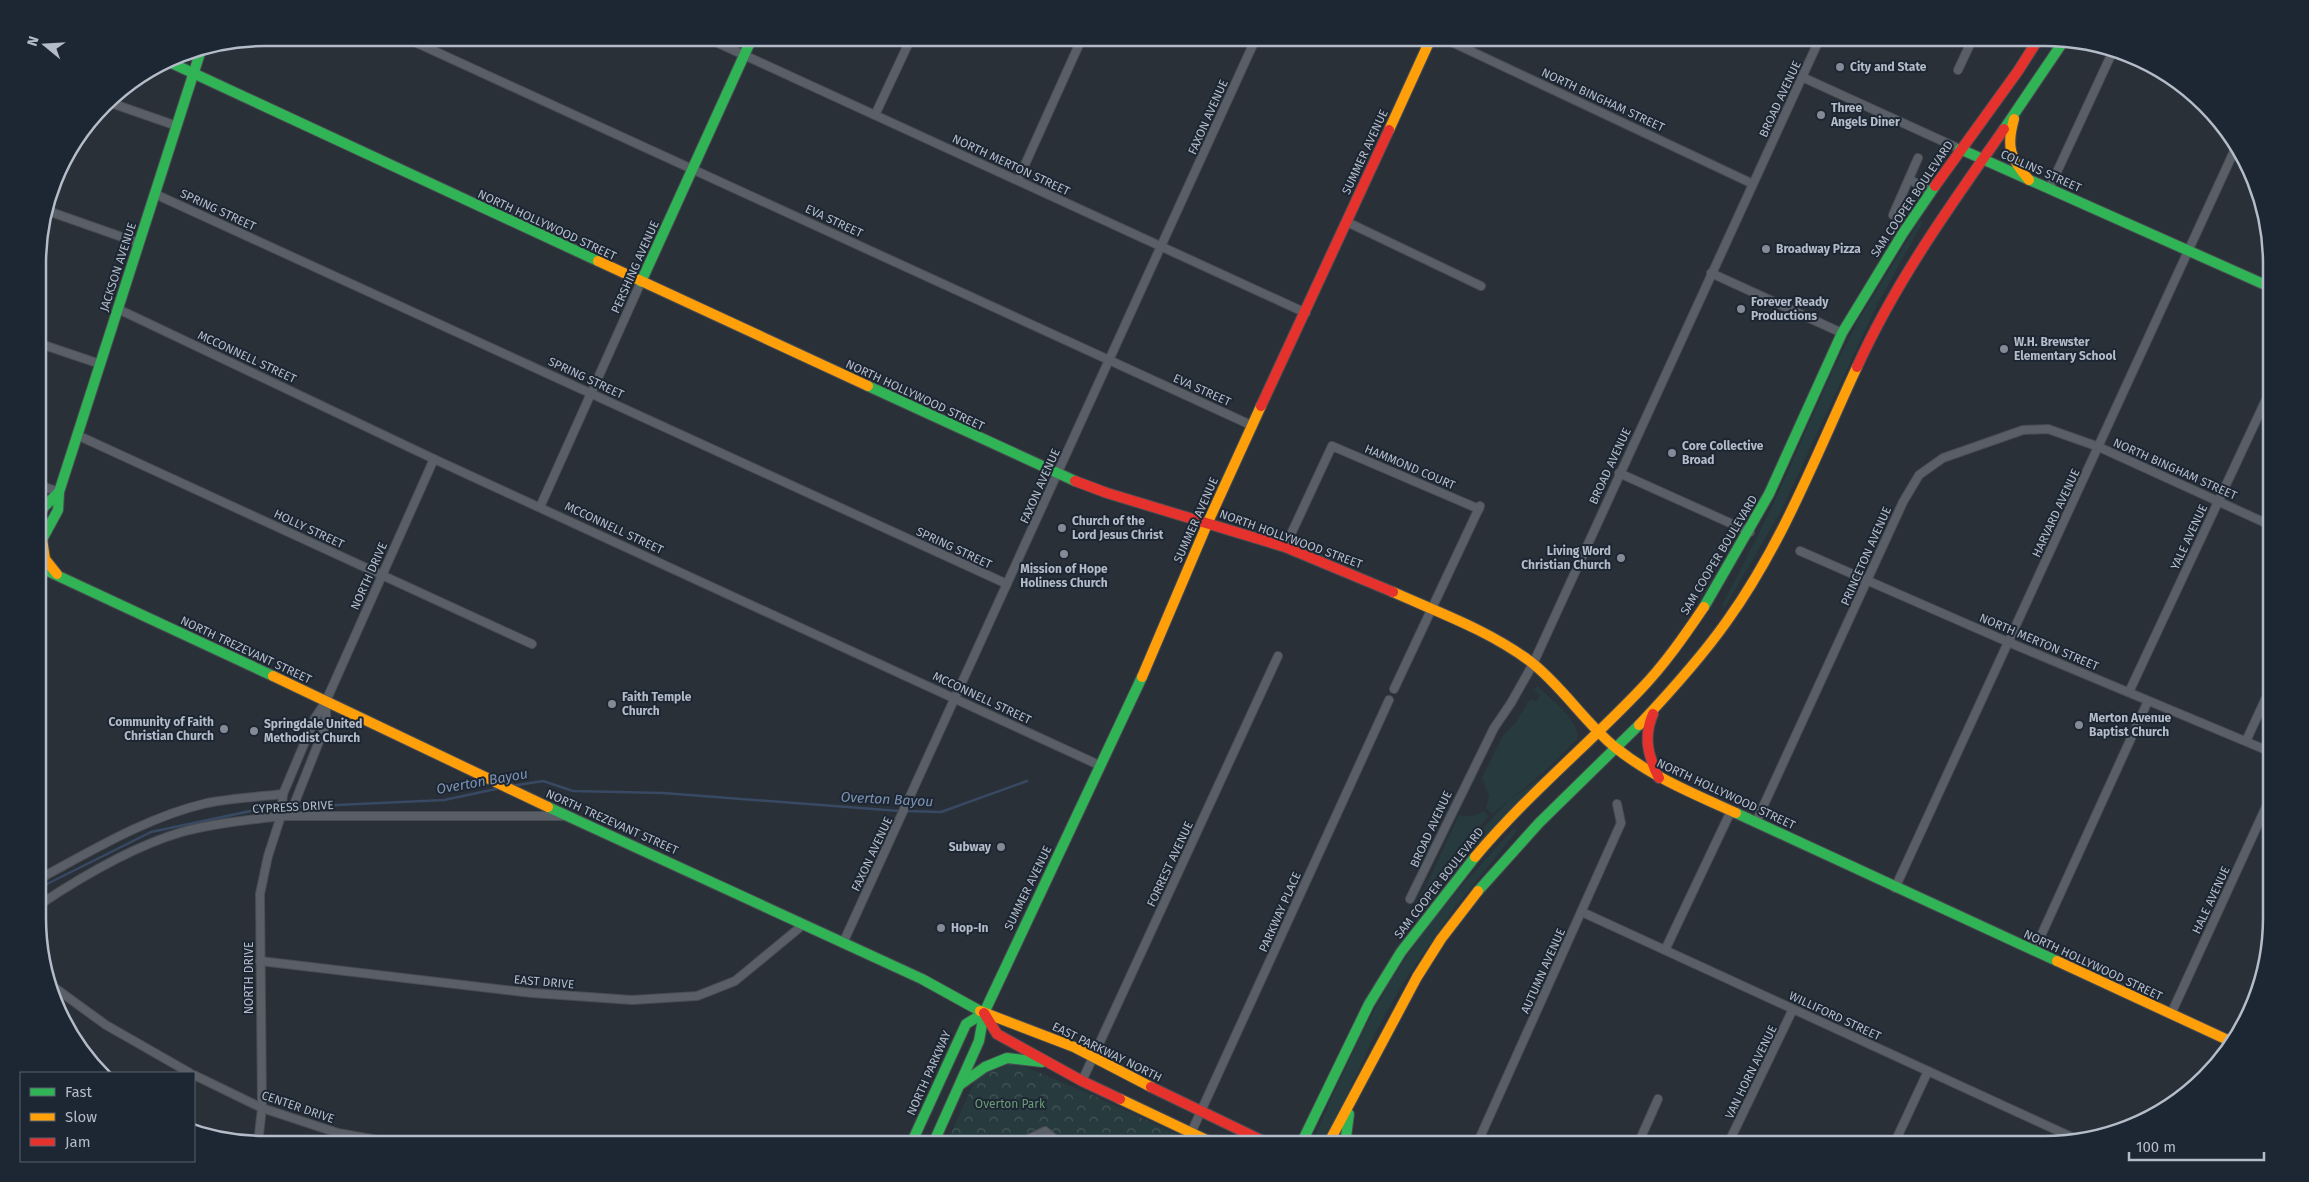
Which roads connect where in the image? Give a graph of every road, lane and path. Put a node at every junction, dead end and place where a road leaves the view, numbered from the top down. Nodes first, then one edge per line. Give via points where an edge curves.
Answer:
1 (424, 46) edge
2 (724, 46) edge
3 (748, 46) edge
4 (907, 46) edge
5 (1078, 46) edge
6 (1252, 46) edge
7 (1427, 46) edge
8 (1460, 46) edge
9 (1816, 46) edge
10 (1969, 46) edge
11 (2034, 46) edge
12 (2060, 47) edge
13 (744, 55) junction
14 (199, 57) edge
15 (2110, 57) edge
16 (176, 65) edge
17 (1958, 70) dead end
18 (193, 74) junction
19 (1802, 77) junction
20 (115, 105) edge
21 (2016, 112) junction
22 (875, 115) junction
23 (177, 126) junction
24 (1960, 149) junction
25 (2233, 154) edge
26 (1918, 158) dead end
27 (1983, 159) junction
28 (693, 169) junction
29 (1909, 179) junction
30 (1018, 180) junction
31 (2029, 180) junction
32 (1753, 184) junction
33 (2049, 189) junction
34 (1931, 192) junction
35 (155, 194) junction
36 (53, 213) edge
37 (1893, 215) dead end
38 (1347, 222) junction
39 (139, 243) junction
40 (1162, 246) junction
41 (2189, 250) junction
42 (1711, 273) junction
43 (642, 282) junction
44 (2263, 284) edge
45 (1481, 286) dead end
46 (118, 309) junction
47 (1306, 312) junction
48 (1842, 333) junction
49 (46, 346) edge
50 (1108, 360) junction
51 (100, 364) junction
52 (592, 393) junction
53 (2263, 406) edge
54 (1253, 426) junction
55 (77, 435) junction
56 (2099, 447) junction
57 (434, 459) junction
58 (1058, 474) junction
59 (1619, 474) junction
60 (46, 488) edge
61 (59, 492) junction
62 (2219, 501) junction
63 (46, 505) edge
64 (540, 507) junction
65 (1208, 522) junction
66 (2263, 522) edge
67 (46, 531) edge
68 (1750, 532) junction
69 (1285, 547) junction
70 (1800, 551) dead end
71 (46, 560) edge
72 (46, 570) edge
73 (382, 575) junction
74 (58, 576) junction
75 (1868, 580) junction
76 (1007, 584) junction
77 (1433, 609) junction
78 (2008, 642) junction
79 (532, 644) dead end
80 (1278, 656) dead end
81 (1533, 664) junction
82 (1394, 689) dead end
83 (2129, 692) junction
84 (956, 698) junction
85 (1389, 700) dead end
86 (326, 701) junction
87 (2148, 701) junction
88 (2263, 704) edge
89 (1657, 706) junction
90 (1599, 730) junction
91 (2246, 741) junction
92 (1616, 748) junction
93 (2263, 748) edge
94 (1101, 766) junction
95 (1659, 778) junction
96 (283, 794) junction
97 (1617, 804) dead end
98 (1731, 811) junction
99 (284, 813) junction
100 (2263, 813) edge
101 (566, 816) junction
102 (1756, 822) junction
103 (46, 875) edge
104 (1896, 888) junction
105 (1410, 899) dead end
106 (46, 901) edge
107 (1582, 912) junction
108 (804, 924) junction
109 (843, 943) junction
110 (1665, 950) junction
111 (2034, 951) junction
112 (260, 960) junction
113 (59, 991) edge
114 (1793, 1009) junction
115 (984, 1013) junction
116 (2171, 1014) junction
117 (2226, 1039) edge
118 (1094, 1058) junction
119 (1049, 1063) junction
120 (1928, 1071) junction
121 (188, 1072) edge
122 (195, 1075) edge
123 (1082, 1081) junction
124 (960, 1085) junction
125 (1352, 1098) junction
126 (1658, 1099) dead end
127 (262, 1108) junction
128 (1201, 1112) junction
129 (1191, 1133) junction
130 (2066, 1134) edge
131 (259, 1136) edge
132 (355, 1136) edge
133 (915, 1136) edge
134 (937, 1136) edge
135 (1035, 1136) edge
136 (1051, 1136) edge
137 (1197, 1136) edge
138 (1252, 1136) edge
139 (1305, 1136) edge
140 (1332, 1136) edge
141 (1344, 1136) edge
142 (1481, 1136) edge
143 (1642, 1136) edge
144 (1732, 1136) edge
145 (1898, 1136) edge

1 - 28 street, EVA STREET
2 - 13 street, NORTH MERTON STREET
3 - 13 main road, PERSHING AVENUE
4 - 22 street
5 - 30 street
6 - 40 street, FAXON AVENUE
7 - 38 main road, SUMMER AVENUE
8 - 32 street, NORTH BINGHAM STREET
9 - 19 street, BROAD AVENUE
10 - 17 street
11 - 24 main road, SAM COOPER BOULEVARD
12 - 21 main road
13 - 22 street, NORTH MERTON STREET
13 - 28 main road, PERSHING AVENUE
14 - 18 main road, JACKSON AVENUE
15 - 33 street
16 - 18 main road, NORTH HOLLYWOOD STREET
18 - 23 main road, JACKSON AVENUE
18 - 43 main road, NORTH HOLLYWOOD STREET
19 - 24 street, COLLINS STREET
19 - 32 street, BROAD AVENUE
20 - 23 street
21 - 27 main road
21 - 31 main road via 2009,144 2013,162
22 - 30 street, NORTH MERTON STREET
23 - 35 main road, JACKSON AVENUE
24 - 27 main road, COLLINS STREET
24 - 34 main road, SAM COOPER BOULEVARD
25 - 41 street, HARVARD AVENUE
26 - 29 street
27 - 31 main road, COLLINS STREET
27 - 89 main road via 1897,288 1765,560 1726,622
28 - 43 main road, PERSHING AVENUE
28 - 50 street, EVA STREET
29 - 34 street
29 - 37 street
30 - 40 street, NORTH MERTON STREET
31 - 33 main road, COLLINS STREET
32 - 42 street, BROAD AVENUE
33 - 41 main road, COLLINS STREET
34 - 48 main road, SAM COOPER BOULEVARD
35 - 39 main road, JACKSON AVENUE
35 - 52 street, SPRING STREET
36 - 39 street
38 - 45 street
38 - 47 main road, SUMMER AVENUE
39 - 46 main road, JACKSON AVENUE
40 - 47 street, NORTH MERTON STREET
40 - 50 street, FAXON AVENUE
41 - 44 main road, COLLINS STREET
41 - 56 street, HARVARD AVENUE
42 - 48 street
42 - 59 street, BROAD AVENUE
43 - 52 street, PERSHING AVENUE
43 - 58 main road, NORTH HOLLYWOOD STREET
46 - 51 main road, JACKSON AVENUE
46 - 57 street, MCCONNELL STREET
47 - 54 main road, SUMMER AVENUE
48 - 68 main road, SAM COOPER BOULEVARD
49 - 51 street
50 - 54 street, EVA STREET
50 - 58 street, FAXON AVENUE
51 - 55 main road, JACKSON AVENUE
52 - 64 street, PERSHING AVENUE
52 - 76 street, SPRING STREET
53 - 62 street, YALE AVENUE
54 - 65 main road, SUMMER AVENUE
55 - 61 main road, JACKSON AVENUE
55 - 73 street, HOLLY STREET
56 - 62 street, NORTH BINGHAM STREET
56 - 75 street, PRINCETON AVENUE via 2048,429 2023,430 1943,458 1919,475 1903,502
56 - 78 street, HARVARD AVENUE
57 - 64 street, MCCONNELL STREET
57 - 73 street, NORTH DRIVE
58 - 65 main road, NORTH HOLLYWOOD STREET via 1107,493
58 - 76 street, FAXON AVENUE
59 - 68 street
59 - 81 street, BROAD AVENUE
60 - 61 street
61 - 63 main road, JACKSON AVENUE
61 - 67 main road, JACKSON AVENUE via 58,510
62 - 66 street, NORTH BINGHAM STREET
62 - 83 street, YALE AVENUE
64 - 84 street, MCCONNELL STREET
65 - 69 main road, NORTH HOLLYWOOD STREET
65 - 94 main road, SUMMER AVENUE
68 - 90 main road, SAM COOPER BOULEVARD via 1685,635 1642,688
69 - 77 main road, NORTH HOLLYWOOD STREET
69 - 77 street, HAMMOND COURT via 1332,446 1480,507
70 - 75 street, NORTH MERTON STREET
71 - 74 main road
72 - 74 main road, NORTH TREZEVANT STREET
73 - 79 street, HOLLY STREET
73 - 86 street, NORTH DRIVE
74 - 86 main road, NORTH TREZEVANT STREET
75 - 78 street, NORTH MERTON STREET
75 - 102 street, PRINCETON AVENUE
76 - 84 street, FAXON AVENUE
77 - 81 main road, NORTH HOLLYWOOD STREET via 1506,646
77 - 82 street
78 - 83 street, NORTH MERTON STREET
78 - 104 street, HARVARD AVENUE
80 - 118 street, FORREST AVENUE
81 - 90 main road, NORTH HOLLYWOOD STREET
81 - 105 street, BROAD AVENUE via 1494,728
83 - 87 street, NORTH MERTON STREET
84 - 94 street, MCCONNELL STREET
84 - 109 street, FAXON AVENUE
85 - 128 street, PARKWAY PLACE
86 - 96 street, NORTH DRIVE via 315,718
86 - 99 street, NORTH DRIVE via 326,724 295,803
86 - 101 main road, NORTH TREZEVANT STREET
87 - 91 street, NORTH MERTON STREET
87 - 111 street
88 - 91 street
89 - 92 main road
89 - 95 main road via 1647,728 1646,742 1649,758
90 - 92 main road, NORTH HOLLYWOOD STREET
90 - 139 main road, SAM COOPER BOULEVARD via 1500,827 1401,952 1369,1004
91 - 93 street, NORTH MERTON STREET
92 - 95 main road, NORTH HOLLYWOOD STREET
92 - 125 main road via 1517,844 1435,947 1408,990
94 - 115 main road, SUMMER AVENUE
95 - 98 main road, NORTH HOLLYWOOD STREET
96 - 99 street, NORTH DRIVE
96 - 103 street, CYPRESS DRIVE via 207,803 162,818 113,839
97 - 107 street, AUTUMN AVENUE via 1621,823
98 - 102 main road, NORTH HOLLYWOOD STREET
98 - 110 street
99 - 101 street, CYPRESS DRIVE
99 - 106 street, CYPRESS DRIVE via 184,832 138,847
99 - 112 street, NORTH DRIVE via 268,856 260,894
100 - 116 street, HALE AVENUE
101 - 108 main road, NORTH TREZEVANT STREET
102 - 104 main road, NORTH HOLLYWOOD STREET
104 - 111 main road, NORTH HOLLYWOOD STREET
107 - 110 street, WILLIFORD STREET
107 - 142 street, AUTUMN AVENUE
108 - 109 main road, NORTH TREZEVANT STREET
108 - 112 street, EAST DRIVE via 735,981 697,996 632,1000 532,993
109 - 115 main road, NORTH TREZEVANT STREET
110 - 114 street, WILLIFORD STREET
111 - 116 main road, NORTH HOLLYWOOD STREET
112 - 127 street, NORTH DRIVE
113 - 121 street via 106,1025
114 - 120 street, WILLIFORD STREET
114 - 144 street, VAN HORN AVENUE
115 - 118 main road, EAST PARKWAY NORTH via 1074,1047
115 - 119 main road via 997,1034
115 - 124 main road via 979,1042
115 - 133 main road, NORTH PARKWAY via 966,1024
116 - 117 main road, NORTH HOLLYWOOD STREET
118 - 123 street, FORREST AVENUE
118 - 128 main road, EAST PARKWAY NORTH
119 - 123 main road
119 - 124 main road via 1007,1058 985,1067
120 - 130 street, WILLIFORD STREET
120 - 145 street
122 - 127 street, CENTER DRIVE
123 - 129 main road
124 - 134 main road
125 - 140 main road
125 - 141 main road
126 - 143 street
127 - 131 street, NORTH DRIVE
127 - 132 street, CENTER DRIVE
128 - 129 street, PARKWAY PLACE
128 - 138 main road, EAST PARKWAY NORTH
129 - 137 main road
135 - 136 street via 1045,1131

